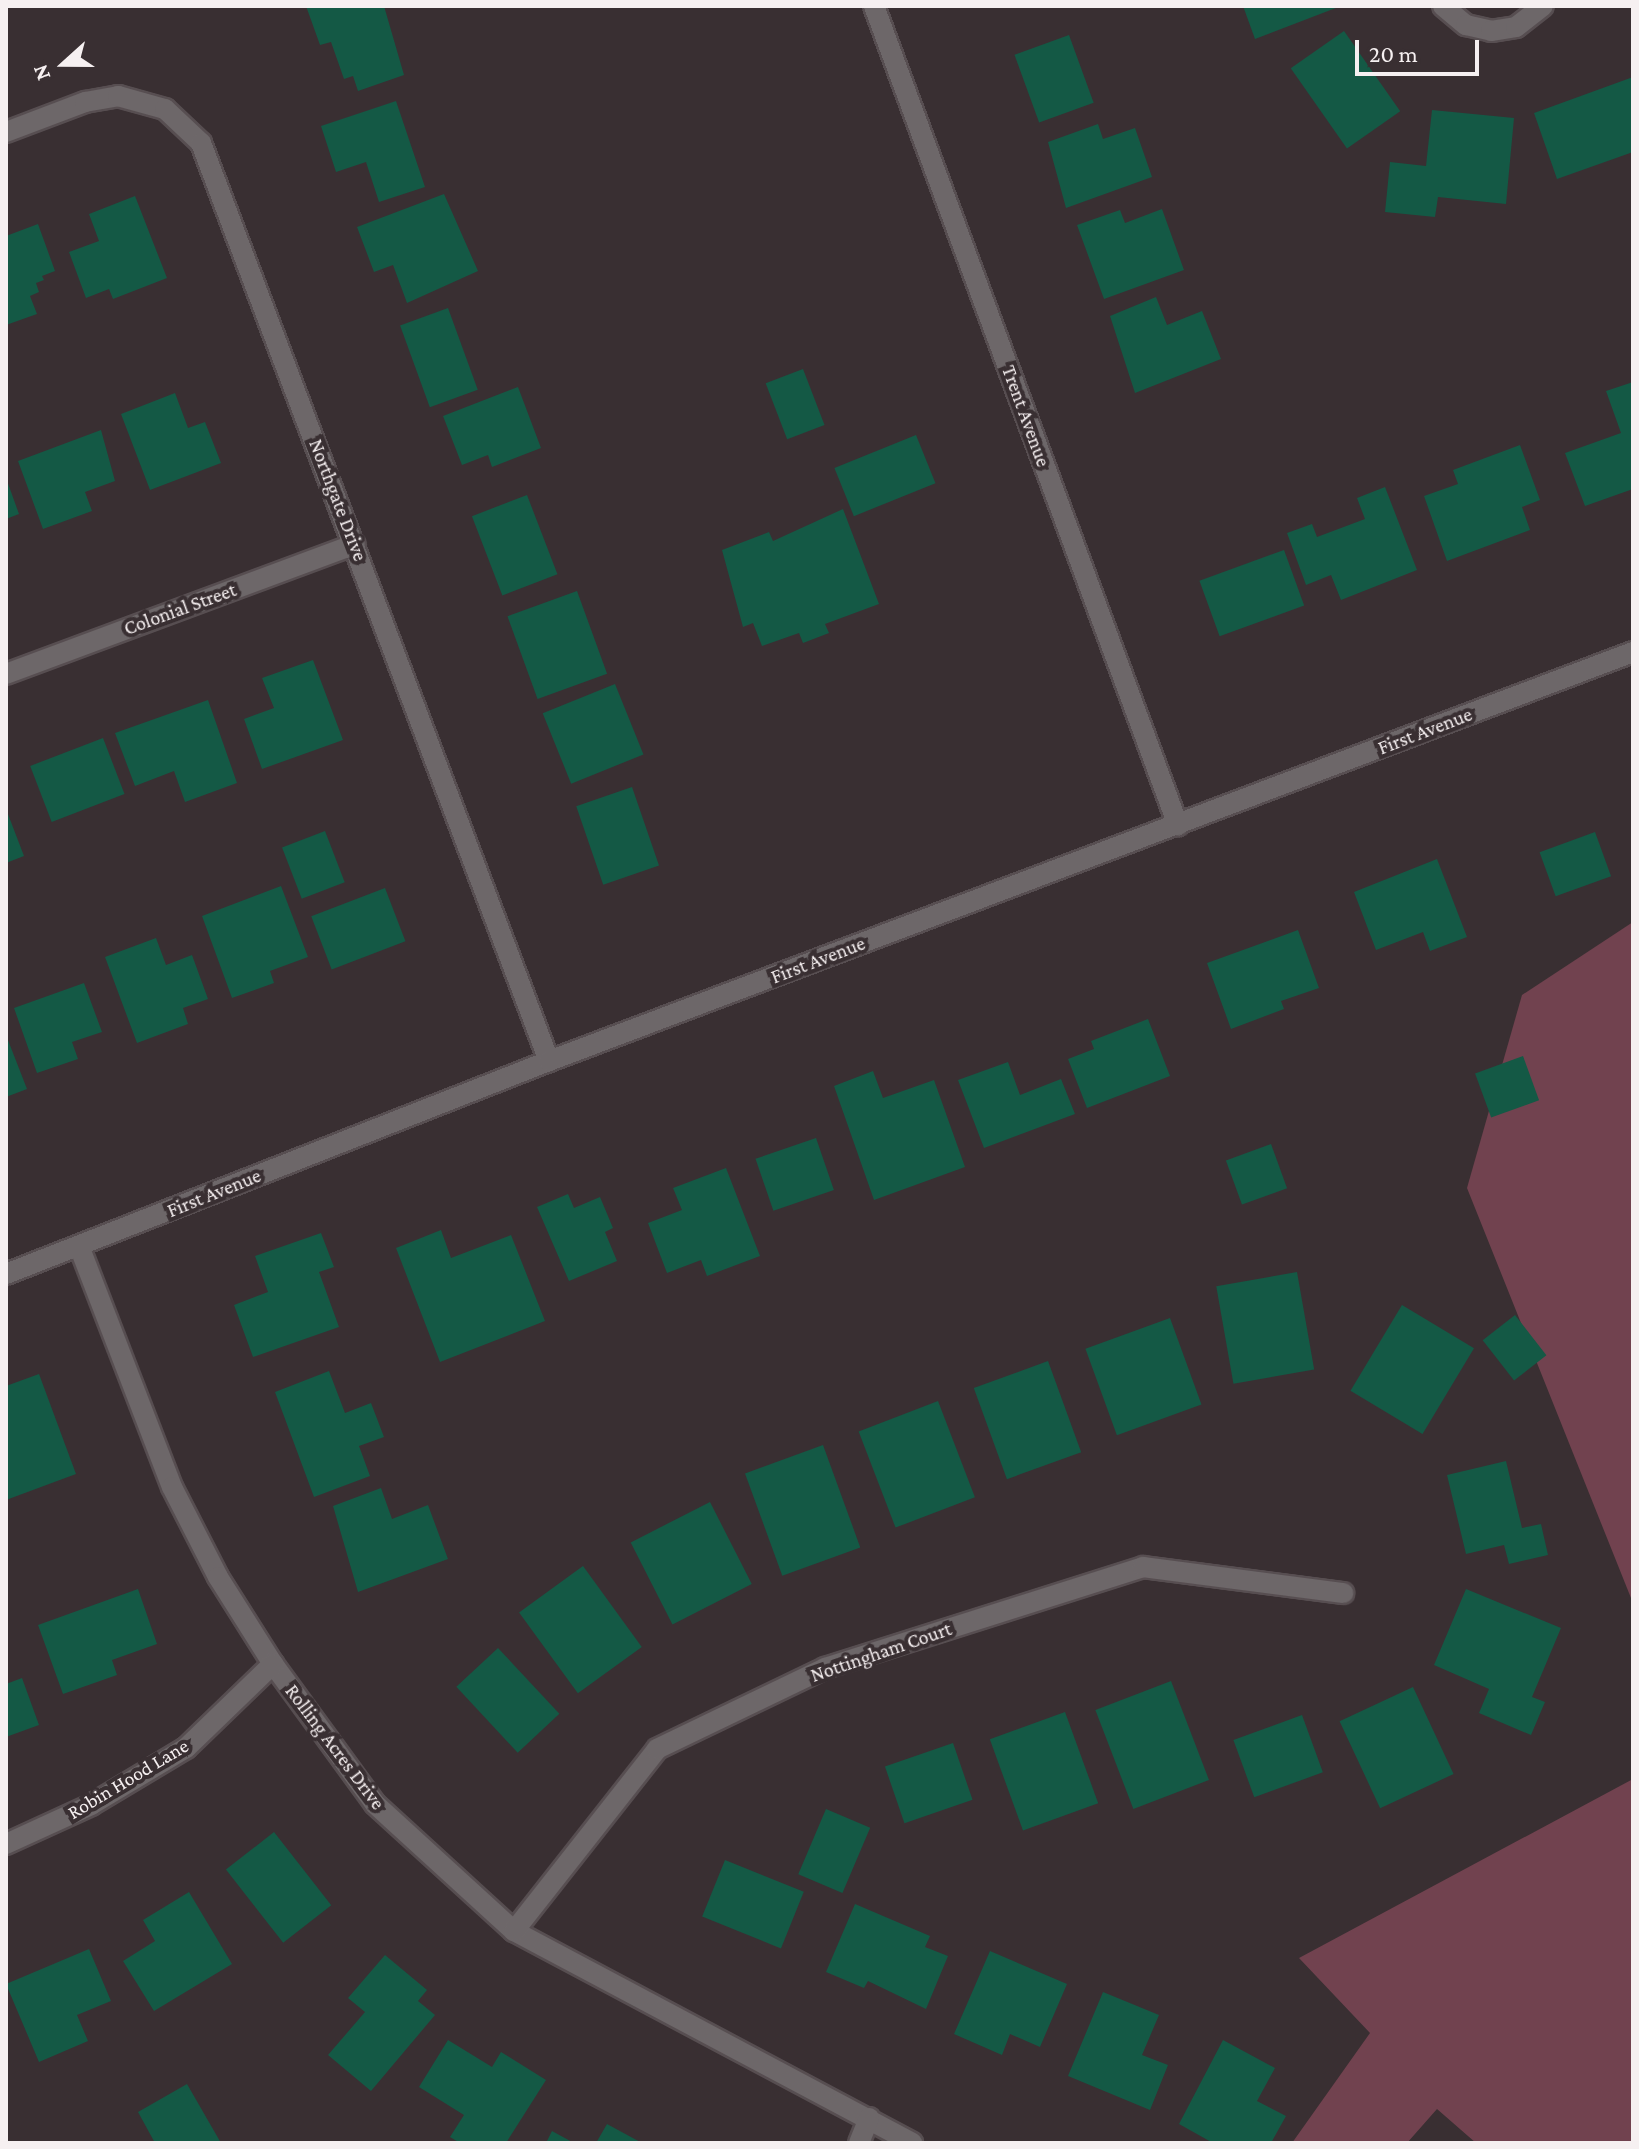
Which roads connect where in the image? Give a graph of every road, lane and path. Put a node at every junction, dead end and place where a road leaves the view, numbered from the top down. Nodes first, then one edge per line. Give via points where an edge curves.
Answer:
1 (874, 6) edge
2 (1443, 6) edge
3 (1543, 6) edge
4 (6, 132) edge
5 (355, 544) junction
6 (1633, 652) edge
7 (6, 674) edge
8 (1178, 825) junction
9 (549, 1061) junction
10 (79, 1246) junction
11 (6, 1274) edge
12 (1343, 1593) dead end
13 (273, 1664) junction
14 (6, 1844) edge
15 (514, 1931) junction
16 (869, 2118) junction
17 (859, 2143) edge
18 (912, 2143) edge

1 - 8 street, Trent Avenue
2 - 3 street via 1466,25 1491,31 1516,27
4 - 5 street, Northgate Drive via 85,102 118,96 159,106 190,129 210,163
5 - 7 street, Colonial Street
5 - 9 street, Northgate Drive
6 - 8 street, First Avenue
8 - 9 street, First Avenue
9 - 10 street, First Avenue
10 - 11 street, First Avenue
10 - 13 street, Rolling Acres Drive via 172,1487 218,1577
12 - 15 street, Nottingham Court via 1143,1567 825,1668 657,1749
13 - 14 street, Robin Hood Lane via 186,1748 91,1805
13 - 15 street, Rolling Acres Drive via 375,1804
15 - 16 street, Rolling Acres Drive
16 - 17 street
16 - 18 street, Rolling Acres Drive

